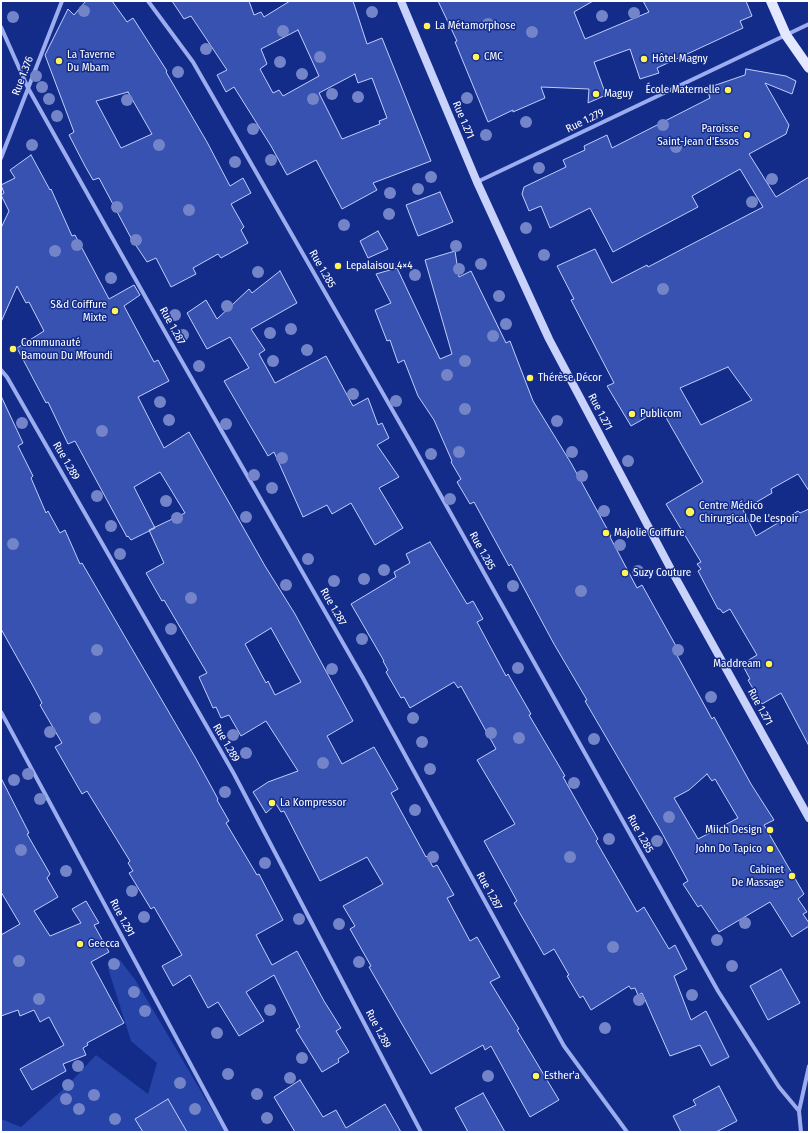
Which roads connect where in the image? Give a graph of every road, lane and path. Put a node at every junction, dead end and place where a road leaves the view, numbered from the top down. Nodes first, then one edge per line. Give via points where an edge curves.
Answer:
1 (62, 1) edge
2 (148, 1) edge
3 (402, 1) edge
4 (771, 1) edge
5 (809, 24) edge
6 (1, 27) edge
7 (786, 35) junction
8 (809, 68) edge
9 (28, 88) junction
10 (1, 158) edge
11 (477, 182) junction
12 (1, 370) edge
13 (1, 712) edge
14 (809, 818) edge
15 (809, 1066) edge
16 (799, 1111) junction
17 (227, 1132) edge
18 (422, 1132) edge
19 (627, 1132) edge
20 (801, 1132) edge

1 - 9 street, Rue 1.376
2 - 16 street, Rue 1.285 via 193,62 413,446 718,991 779,1087
3 - 11 street, Rue 1.271
4 - 7 main road
5 - 7 street, Rue 1.279
6 - 9 street, Rue 1.287
7 - 8 main road
7 - 11 street, Rue 1.279
9 - 10 street, Rue 1.376
9 - 19 street, Rue 1.287 via 363,678 564,1046
11 - 14 street, Rue 1.271 via 549,339 674,575
12 - 18 street, Rue 1.289 via 234,774
13 - 17 street, Rue 1.291
15 - 16 street
16 - 20 street

